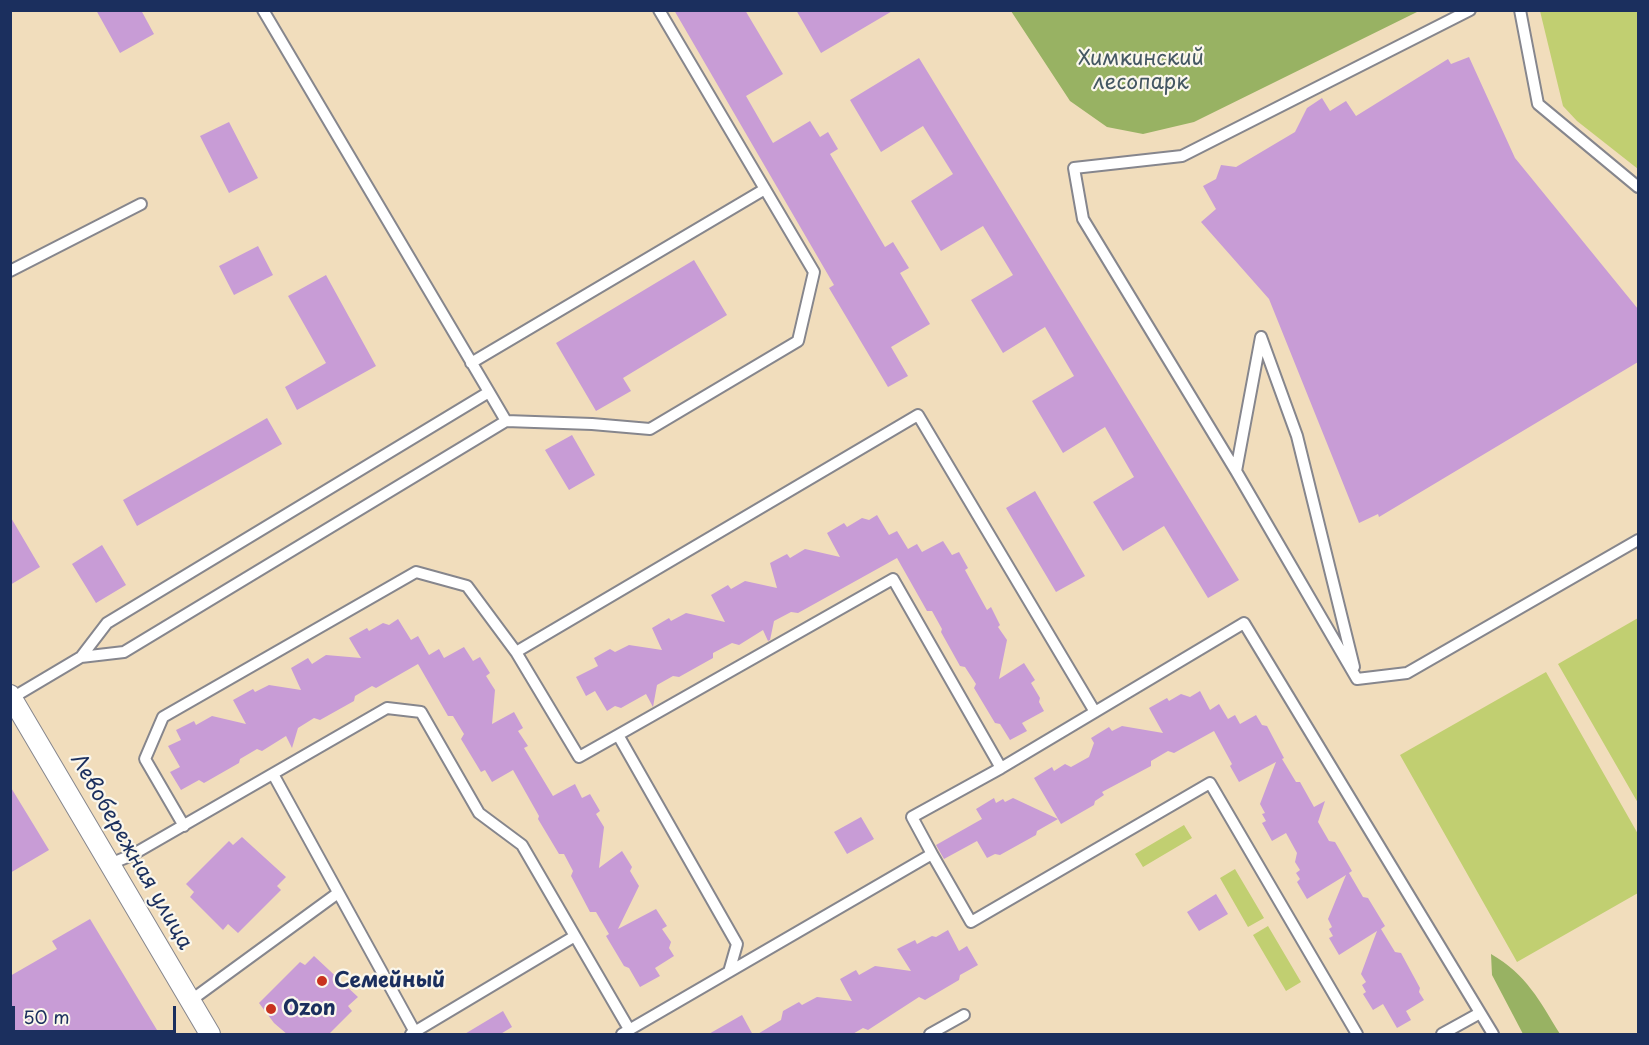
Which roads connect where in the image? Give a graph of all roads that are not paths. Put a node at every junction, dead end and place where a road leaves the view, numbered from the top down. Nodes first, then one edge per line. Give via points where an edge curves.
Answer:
1 (264, 10) edge
2 (659, 10) edge
3 (1470, 10) edge
4 (1520, 10) edge
5 (1638, 187) edge
6 (765, 189) junction
7 (141, 204) dead end
8 (10, 272) edge
9 (471, 363) junction
10 (489, 392) junction
11 (506, 421) junction
12 (1236, 471) junction
13 (1638, 540) edge
14 (516, 652) junction
15 (81, 657) junction
16 (1357, 679) junction
17 (11, 696) edge
18 (1095, 712) junction
19 (618, 735) junction
20 (1001, 768) junction
21 (273, 774) junction
22 (184, 826) junction
23 (932, 854) junction
24 (110, 864) junction
25 (338, 893) junction
26 (575, 936) junction
27 (729, 972) junction
28 (190, 1001) junction
29 (1480, 1013) junction
30 (964, 1015) dead end
31 (626, 1032) edge
32 (414, 1034) edge
33 (210, 1035) edge
34 (930, 1035) edge
35 (1357, 1035) edge
36 (1442, 1035) edge
37 (1492, 1035) edge

1 - 9 lane
2 - 6 lane
3 - 12 lane via 1182,156 1074,168 1083,219
4 - 5 lane via 1538,104
6 - 9 lane
6 - 11 lane via 814,272 798,341 650,429
7 - 8 lane
9 - 10 lane
10 - 11 lane
10 - 15 lane via 107,623
11 - 15 lane via 124,652
12 - 16 lane
12 - 16 lane via 1261,337 1297,436
13 - 16 lane via 1407,674
14 - 18 lane via 918,415
14 - 19 lane via 579,757
14 - 22 lane via 467,586 416,572 163,717 145,759
15 - 17 lane
17 - 24 street, Левобережная улица
18 - 20 lane
18 - 29 lane via 1245,622
19 - 20 lane via 893,579
19 - 27 lane via 736,944
20 - 23 lane via 912,817
21 - 22 lane
21 - 25 lane
21 - 26 lane via 387,708 421,712 479,813 522,844
22 - 24 lane
23 - 27 lane
23 - 35 lane via 971,922 1210,783
24 - 28 street, Левобережная улица
25 - 28 lane
25 - 32 lane
26 - 31 lane
26 - 32 lane
27 - 31 lane
28 - 33 street, Левобережная улица
29 - 36 lane
29 - 37 lane
30 - 34 lane

